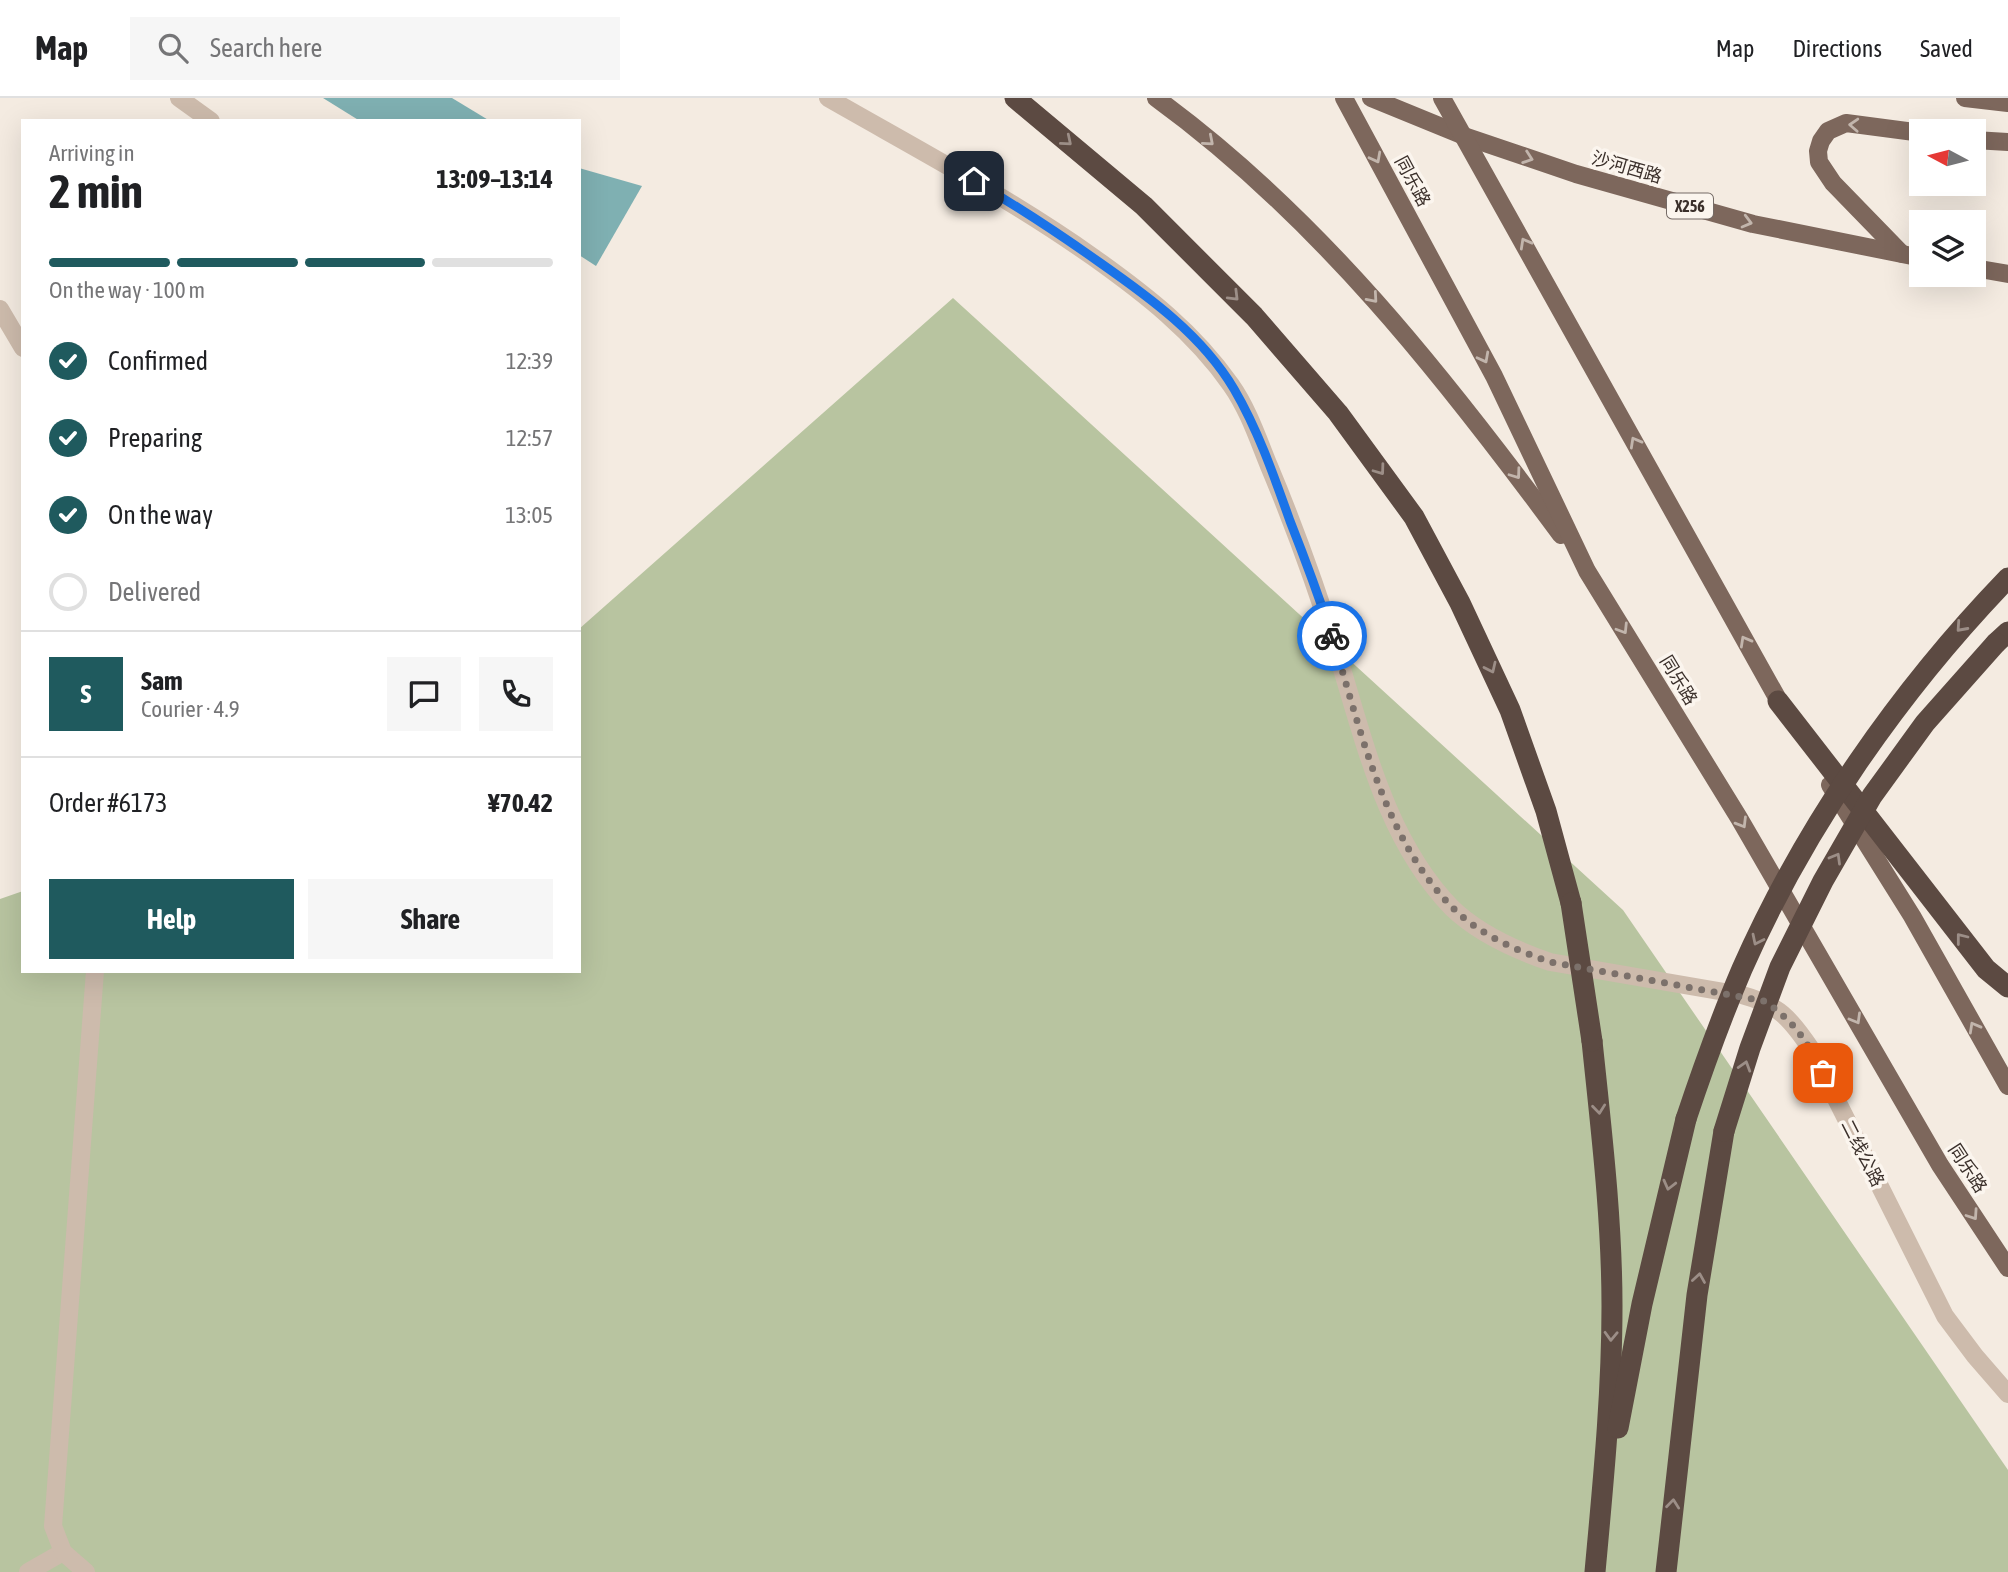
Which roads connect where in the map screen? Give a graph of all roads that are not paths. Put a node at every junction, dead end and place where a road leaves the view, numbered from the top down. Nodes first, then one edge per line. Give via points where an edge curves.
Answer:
1 (178, 98) edge
2 (828, 98) edge
3 (1014, 98) edge
4 (1156, 98) edge
5 (1344, 98) edge
6 (1371, 98) edge
7 (1441, 98) edge
8 (1965, 98) edge
9 (2008, 103) edge
10 (208, 119) edge
11 (1909, 131) edge
12 (1464, 136) junction
13 (1986, 141) edge
14 (2008, 142) edge
15 (1902, 254) junction
16 (1909, 255) edge
17 (1986, 270) edge
18 (2008, 274) edge
19 (0, 309) edge
20 (21, 345) edge
21 (1587, 571) junction
22 (2008, 578) edge
23 (2004, 637) edge
24 (1778, 701) junction
25 (95, 973) edge
26 (2008, 986) edge
27 (2008, 1086) edge
28 (2008, 1268) edge
29 (2008, 1394) edge
30 (1598, 1538) junction
31 (62, 1552) junction
32 (28, 1572) edge
33 (86, 1572) edge
34 (1595, 1572) edge
35 (1666, 1572) edge

1 - 10 street
2 - 29 street, 二线公路 via 1039,219 1167,312 1201,346 1233,387 1259,440 1323,608 1380,789 1422,869 1453,908 1520,952 1550,962 1742,995 1783,1013 1811,1049 1945,1316
3 -> 30 highway, bridge via 1144,206 1254,316 1338,412 1414,517 1510,710 1546,811 1571,903 1592,1041 1612,1306
4 -> 21 main road via 1272,194 1356,279 1432,365
5 -> 21 main road, 同乐路 via 1494,376
6 - 12 main road, 沙河西路 / X256
7 - 12 main road
8 - 9 main road
11 -> 15 main road via 1846,123 1828,131 1818,151 1819,162 1833,183
12 -> 15 main road, 沙河西路 / X256 via 1576,174 1753,224
24 -> 12 main road
13 - 14 main road
15 - 16 main road, 沙河西路 / X256
17 - 18 main road
19 - 20 street
21 -> 28 main road, 同乐路 via 1739,818 1940,1164
22 -> 30 highway, bridge via 1959,629 1880,730 1826,813 1743,968 1686,1119 1642,1304
35 -> 23 highway, bridge via 1697,1295 1724,1131 1750,1048 1780,967 1872,796 1925,723
26 -> 24 highway via 1986,969
27 -> 24 main road via 1912,916
25 - 31 street via 53,1526
30 - 34 highway
31 - 32 street
31 - 33 street

